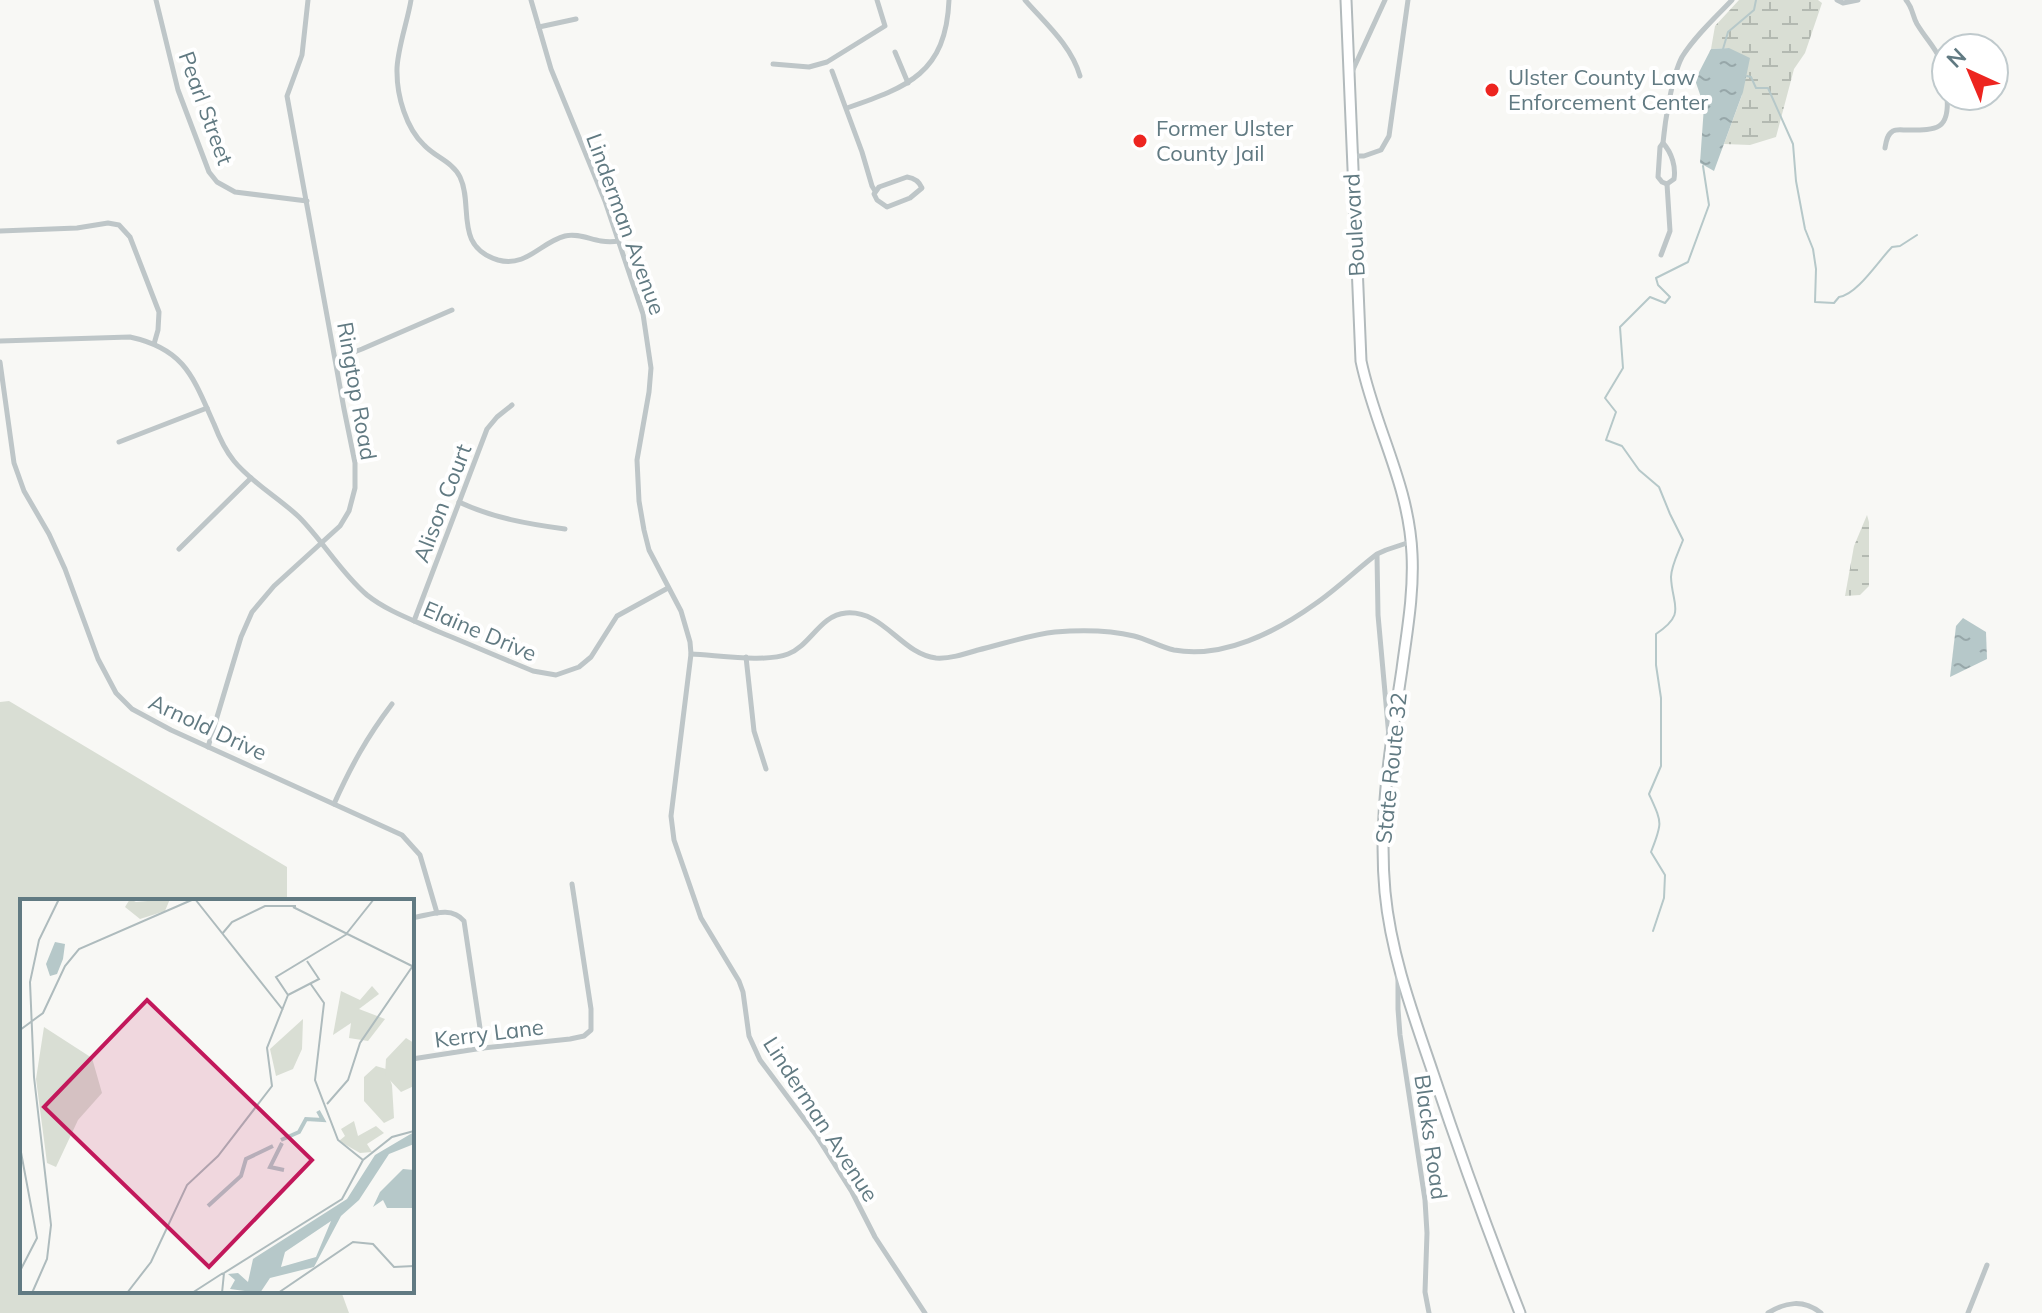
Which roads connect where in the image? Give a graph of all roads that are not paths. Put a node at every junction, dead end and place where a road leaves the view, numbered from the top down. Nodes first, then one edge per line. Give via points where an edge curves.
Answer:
1 (156, 0) edge
2 (308, 0) edge
3 (411, 0) edge
4 (531, 0) edge
5 (877, 0) edge
6 (949, 0) edge
7 (1025, 0) edge
8 (1346, 0) edge
9 (1385, 0) edge
10 (1408, 0) edge
11 (1732, 0) edge
12 (1837, 0) edge
13 (1858, 0) edge
14 (1906, 0) edge
15 (576, 19) dead end
16 (539, 27) junction
17 (1930, 41) edge
18 (895, 52) dead end
19 (773, 64) dead end
20 (832, 71) dead end
21 (1080, 76) dead end
22 (1348, 78) junction
23 (908, 83) junction
24 (847, 108) junction
25 (1947, 112) edge
26 (1663, 143) junction
27 (1885, 148) dead end
28 (1351, 156) junction
29 (1667, 184) junction
30 (875, 191) junction
31 (307, 201) junction
32 (0, 231) edge
33 (619, 241) junction
34 (1661, 255) dead end
35 (452, 310) dead end
36 (0, 341) edge
37 (154, 344) junction
38 (336, 359) junction
39 (0, 362) edge
40 (512, 405) dead end
41 (207, 408) junction
42 (119, 442) dead end
43 (1388, 445) joint
44 (251, 478) junction
45 (459, 502) junction
46 (565, 529) dead end
47 (1411, 542) junction
48 (322, 543) junction
49 (179, 549) dead end
50 (1377, 554) junction
51 (668, 588) junction
52 (414, 621) junction
53 (691, 650) junction
54 (746, 657) junction
55 (392, 704) dead end
56 (208, 747) junction
57 (1390, 750) junction
58 (766, 769) dead end
59 (334, 804) junction
60 (572, 884) dead end
61 (437, 913) junction
62 (414, 918) edge
63 (1398, 966) junction
64 (483, 1048) junction
65 (414, 1059) edge
66 (1987, 1265) dead end
67 (925, 1313) edge
68 (1429, 1313) edge
69 (1520, 1313) edge
70 (1768, 1313) edge
71 (1821, 1313) edge
72 (1968, 1313) edge

1 - 31 street, Pearl Street via 178,90 209,172 235,192
2 - 31 street, Ringtop Road via 302,55 287,96
3 - 33 street via 398,63 400,93 418,139 460,176 466,221 477,246 509,262 528,258 569,235
4 - 16 street, Linderman Avenue
5 - 19 street via 885,26 827,62 809,67
6 - 23 street via 939,48
7 - 21 street via 1068,49
8 - 22 main road, Boulevard
9 - 22 street
10 - 28 street via 1389,136 1381,150
11 - 26 street via 1680,62
12 - 13 street
14 - 17 street
15 - 16 street
16 - 33 street, Linderman Avenue
18 - 23 street
20 - 24 street
22 - 28 main road, Boulevard
23 - 24 street
24 - 30 street
25 - 27 street via 1940,127 1895,129
26 - 29 street via 1658,177
26 - 29 street via 1675,175
28 - 43 main road, Boulevard via 1361,361
29 - 34 street via 1670,231
30 - 30 street via 887,207 922,188 907,177
31 - 38 street, Ringtop Road
32 - 37 street via 119,225 130,237 158,306
33 - 51 street, Linderman Avenue via 643,314 650,357 637,460 639,501 649,550
35 - 38 street
36 - 37 street via 130,337
37 - 41 street, Elaine Drive via 186,368
38 - 48 street, Ringtop Road via 356,480 349,511
39 - 56 street, Arnold Drive via 14,463 116,693 132,709
40 - 45 street, Alison Court via 487,429
41 - 42 street
41 - 44 street, Elaine Drive via 233,461
43 - 47 main road, State Route 32
44 - 48 street, Elaine Drive
44 - 49 street
45 - 46 street via 502,518
45 - 52 street, Alison Court
47 - 50 street
47 - 57 main road, State Route 32 via 1410,611
48 - 52 street, Elaine Drive via 364,592
48 - 56 street, Ringtop Road via 252,612
50 - 54 street via 1304,611 1271,630 1215,650 1173,649 1120,633 1060,632 937,658 916,651 869,617 846,613 829,618 788,654
50 - 57 street
51 - 52 street, Elaine Drive via 617,616 586,662 556,675 533,671
51 - 53 street, Linderman Avenue via 681,611
53 - 54 street
53 - 67 street, Linderman Avenue via 671,824 701,918 739,981 749,1036 760,1060 816,1135
54 - 58 street via 754,731
55 - 59 street via 362,746
56 - 59 street, Arnold Drive
57 - 63 main road, State Route 32 via 1382,844
59 - 61 street, Arnold Drive via 402,835 415,848
60 - 64 street, Kerry Lane via 591,1030 570,1039
61 - 62 street
61 - 64 street via 453,912 464,921
63 - 68 street, Blacks Road via 1400,1035 1425,1200
63 - 69 main road, State Route 32
64 - 65 street, Kerry Lane
66 - 72 street
70 - 71 street via 1783,1304 1800,1303

